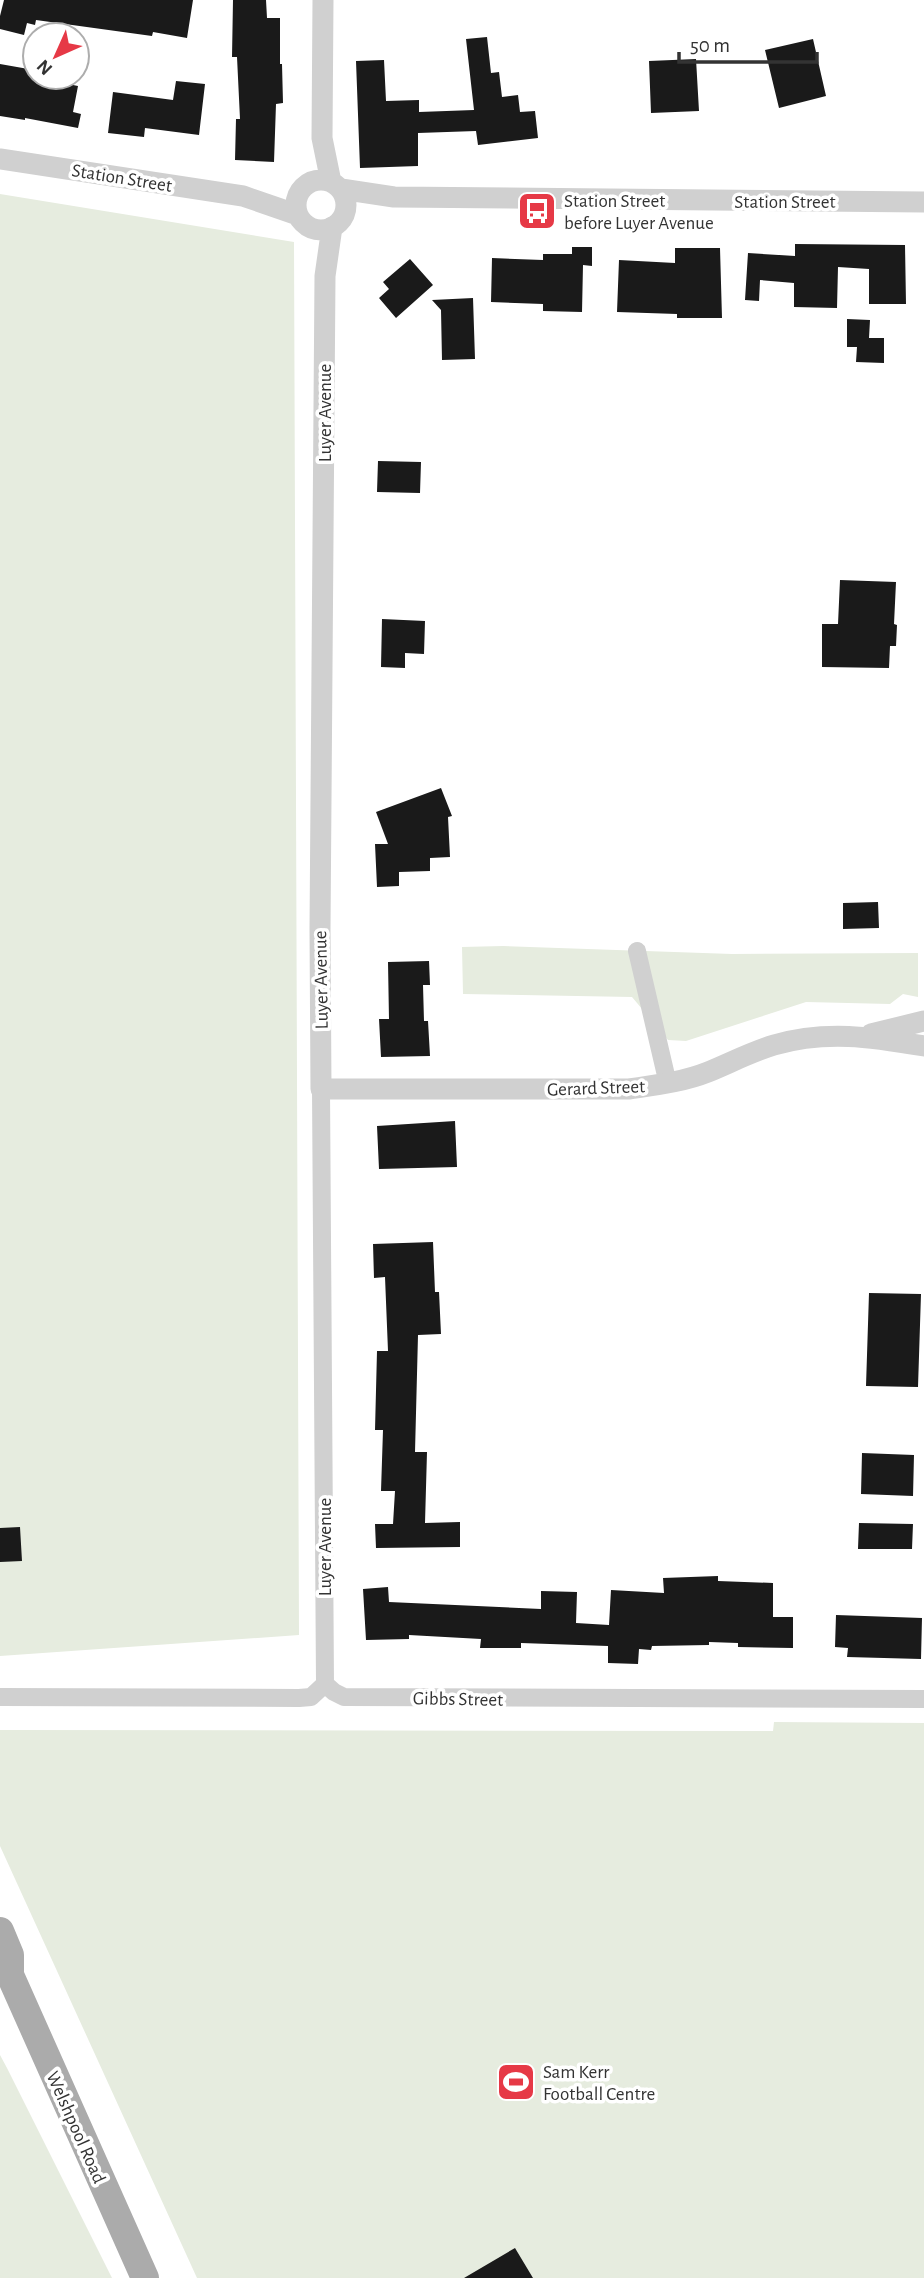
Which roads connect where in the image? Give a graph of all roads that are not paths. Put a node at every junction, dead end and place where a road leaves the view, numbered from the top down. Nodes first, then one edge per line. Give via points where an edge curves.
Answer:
1 (323, 0) edge
2 (0, 159) edge
3 (320, 186) junction
4 (243, 195) junction
5 (394, 197) junction
6 (924, 202) edge
7 (304, 221) junction
8 (338, 221) junction
9 (325, 276) junction
10 (637, 951) dead end
11 (924, 1021) edge
12 (863, 1036) junction
13 (924, 1046) edge
14 (668, 1084) junction
15 (321, 1090) junction
16 (325, 1684) junction
17 (0, 1697) edge
18 (924, 1699) edge
19 (0, 1931) edge
20 (5, 1971) edge
21 (145, 2278) edge

1 - 3 street
2 - 4 street, Station Street
3 - 4 street, Station Street
3 - 5 street, Station Street
3 - 7 street via 296,199
3 - 8 street via 346,201
4 - 7 street, Station Street
5 - 6 street, Station Street
5 - 8 street, Station Street
7 - 8 street via 321,230
7 - 9 street, Luyer Avenue
8 - 9 street, Luyer Avenue
9 - 15 street, Luyer Avenue
10 - 14 street
11 - 12 street, Gerard Street
12 - 13 street, Gerard Street
12 - 14 street, Gerard Street via 830,1035 774,1045
14 - 15 street, Gerard Street via 629,1089
15 - 16 street, Luyer Avenue
16 - 17 street via 311,1697 299,1698
16 - 18 street, Gibbs Street via 344,1697
19 - 20 main road, Welshpool Road via 10,1955
20 - 21 main road, Welshpool Road

